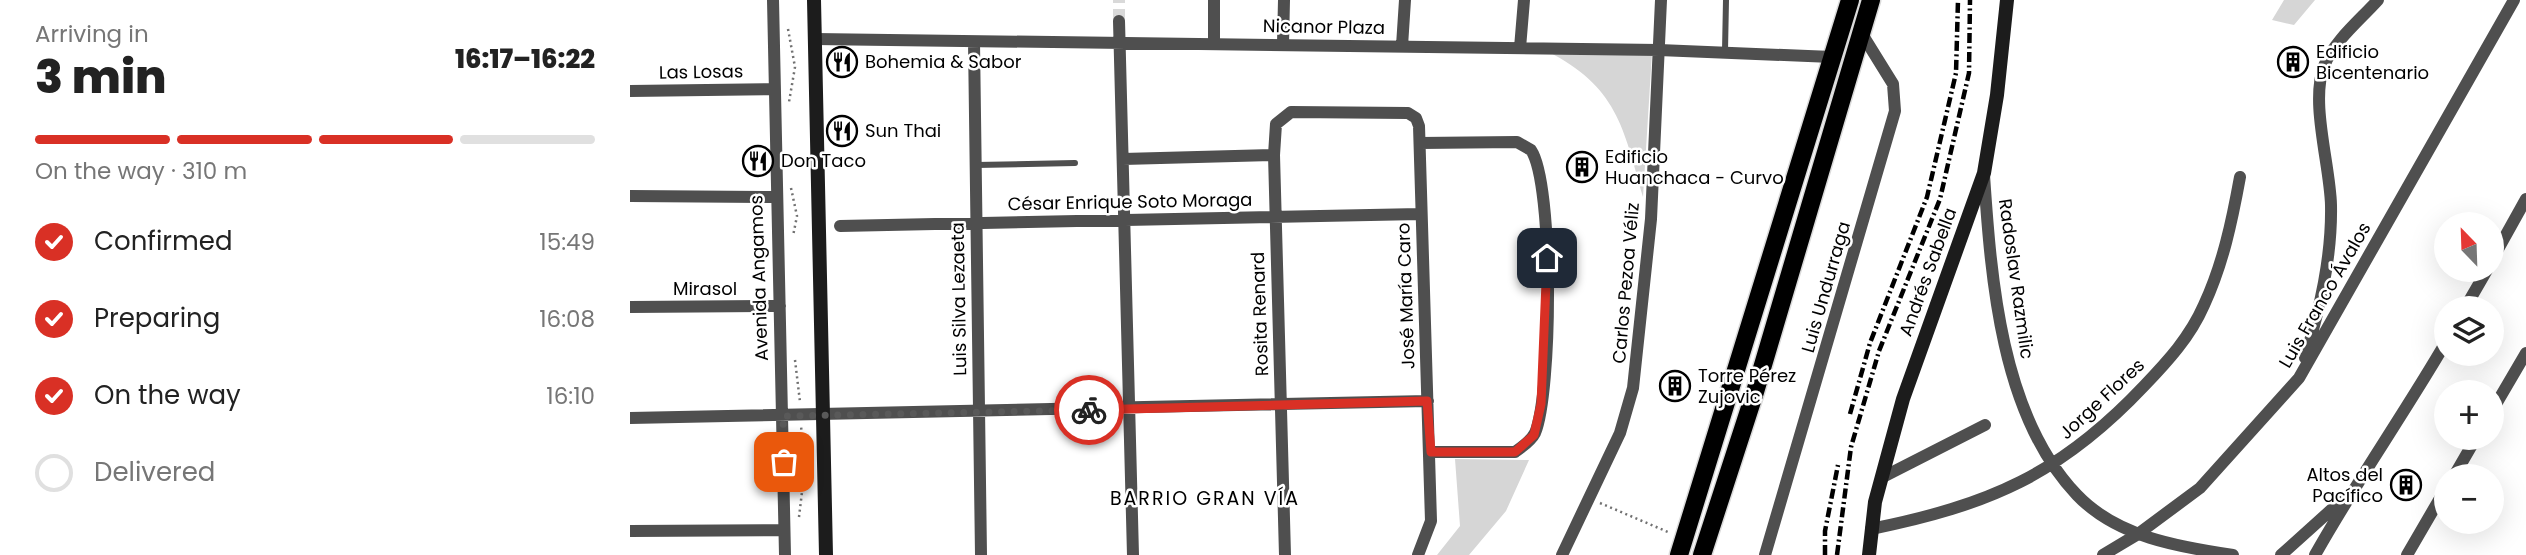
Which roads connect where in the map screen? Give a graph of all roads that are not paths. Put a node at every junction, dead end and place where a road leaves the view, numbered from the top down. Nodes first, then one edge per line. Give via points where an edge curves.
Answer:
1 (773, 0) edge
2 (814, 0) edge
3 (1214, 0) edge
4 (1284, 0) edge
5 (1405, 0) edge
6 (1524, 0) edge
7 (1661, 0) edge
8 (1726, 0) edge
9 (1850, 0) edge
10 (1871, 0) edge
11 (2007, 0) edge
12 (2378, 0) edge
13 (2514, 0) edge
14 (1119, 21) tunnel mouth
15 (1862, 34) junction
16 (815, 39) junction
17 (974, 42) junction
18 (1118, 42) junction
19 (1214, 43) junction
20 (1283, 44) junction
21 (1402, 46) junction
22 (1520, 48) junction
23 (1659, 50) junction
24 (1725, 51) junction
25 (1832, 57) junction
26 (773, 89) junction
27 (630, 90) edge
28 (1416, 118) joint
29 (1420, 143) junction
30 (1273, 155) junction
31 (1122, 159) junction
32 (1075, 163) dead end
33 (974, 165) junction
34 (1984, 173) junction
35 (2240, 177) dead end
36 (630, 196) edge
37 (775, 197) junction
38 (2526, 199) edge
39 (1420, 214) junction
40 (1274, 217) junction
41 (1124, 219) junction
42 (975, 223) junction
43 (840, 226) dead end
44 (2504, 238) edge
45 (780, 306) junction
46 (630, 307) edge
47 (2526, 353) edge
48 (2434, 363) edge
49 (2299, 378) junction
50 (2504, 391) edge
51 (1427, 401) junction
52 (1279, 405) junction
53 (1129, 409) junction
54 (978, 412) junction
55 (823, 415) junction
56 (783, 416) junction
57 (630, 418) edge
58 (1985, 425) dead end
59 (1431, 452) junction
60 (2053, 465) junction
61 (1881, 478) junction
62 (2349, 494) junction
63 (2434, 509) edge
64 (1871, 529) junction
65 (784, 530) junction
66 (630, 531) edge
67 (2138, 534) junction
68 (1682, 547) edge
69 (785, 555) edge
70 (826, 555) edge
71 (981, 555) edge
72 (1133, 555) edge
73 (1284, 555) edge
74 (1418, 555) edge
75 (1562, 555) edge
76 (1702, 555) edge
77 (1765, 555) edge
78 (1869, 555) edge
79 (2103, 555) edge
80 (2233, 555) edge
81 (2281, 555) edge
82 (2315, 555) edge
83 (2407, 555) edge

1 - 26 street, Avenida Angamos
2 - 16 main road
3 - 19 street
4 - 20 street
5 - 21 street
6 - 22 street
7 - 23 street, Carlos Pezoa Véliz
8 - 24 lane
9 - 25 main road
10 - 15 main road
11 - 34 main road, Andrés Sabella
12 - 49 street via 2333,51 2321,75 2330,231 2321,295
13 - 49 street, Luis Franco Ávalos
14 - 18 street
15 - 76 main road
15 - 77 street, Luis Undurraga via 1893,85 1895,111
16 - 17 street, Nicanor Plaza
16 - 55 main road
17 - 18 street, Nicanor Plaza
17 - 33 street, Luis Silva Lezaeta
18 - 19 street, Nicanor Plaza
18 - 31 street
19 - 20 street, Nicanor Plaza
20 - 21 street, Nicanor Plaza
21 - 22 street, Nicanor Plaza
22 - 23 street, Nicanor Plaza
23 - 24 street, Nicanor Plaza
23 - 75 street, Carlos Pezoa Véliz via 1651,219 1633,388 1620,433
24 - 25 street, Nicanor Plaza
25 - 68 main road
26 - 27 street, Las Losas
26 - 37 street, Avenida Angamos
28 - 29 street, José María Caro
28 - 30 street, Rosita Renard via 1408,113 1291,112 1276,124
29 - 39 street, José María Caro
29 - 59 street via 1517,142 1531,150 1544,183 1547,258 1544,373 1534,435 1515,452
30 - 31 street
30 - 40 street, Rosita Renard
31 - 41 street
32 - 33 lane
33 - 42 street, Luis Silva Lezaeta
34 - 60 street, Radoslav Razmilic via 2003,341 2016,388
34 - 61 main road, Andrés Sabella via 1922,342
35 - 60 street, Jorge Flores via 2228,241 2204,306 2178,351 2123,409
36 - 37 street
37 - 45 street, Avenida Angamos
38 - 44 street
39 - 40 street, César Enrique Soto Moraga
39 - 51 street, José María Caro
40 - 41 street, César Enrique Soto Moraga
40 - 52 street, Rosita Renard
41 - 42 street, César Enrique Soto Moraga
41 - 53 street
42 - 43 street, César Enrique Soto Moraga
42 - 54 street, Luis Silva Lezaeta
45 - 46 street, Mirasol
45 - 56 street, Avenida Angamos
47 - 50 street
48 - 62 street via 2396,428
49 - 67 street, Luis Franco Ávalos via 2200,488
51 - 52 street
51 - 59 street, José María Caro
52 - 53 street
52 - 73 street, Rosita Renard
53 - 54 street
53 - 72 street
54 - 55 street
54 - 71 street, Luis Silva Lezaeta
55 - 56 street
55 - 70 main road
56 - 57 street
56 - 65 street, Avenida Angamos
58 - 61 street
59 - 74 street, José María Caro via 1432,521
60 - 64 street, Jorge Flores via 1973,504
60 - 67 street, Radoslav Razmilic via 2078,497
61 - 64 main road, Andrés Sabella
62 - 81 street
62 - 82 street
63 - 83 street
64 - 78 main road, Andrés Sabella
65 - 66 street
65 - 69 street, Avenida Angamos
67 - 79 street, Luis Franco Ávalos
67 - 80 street, Radoslav Razmilic via 2180,548

